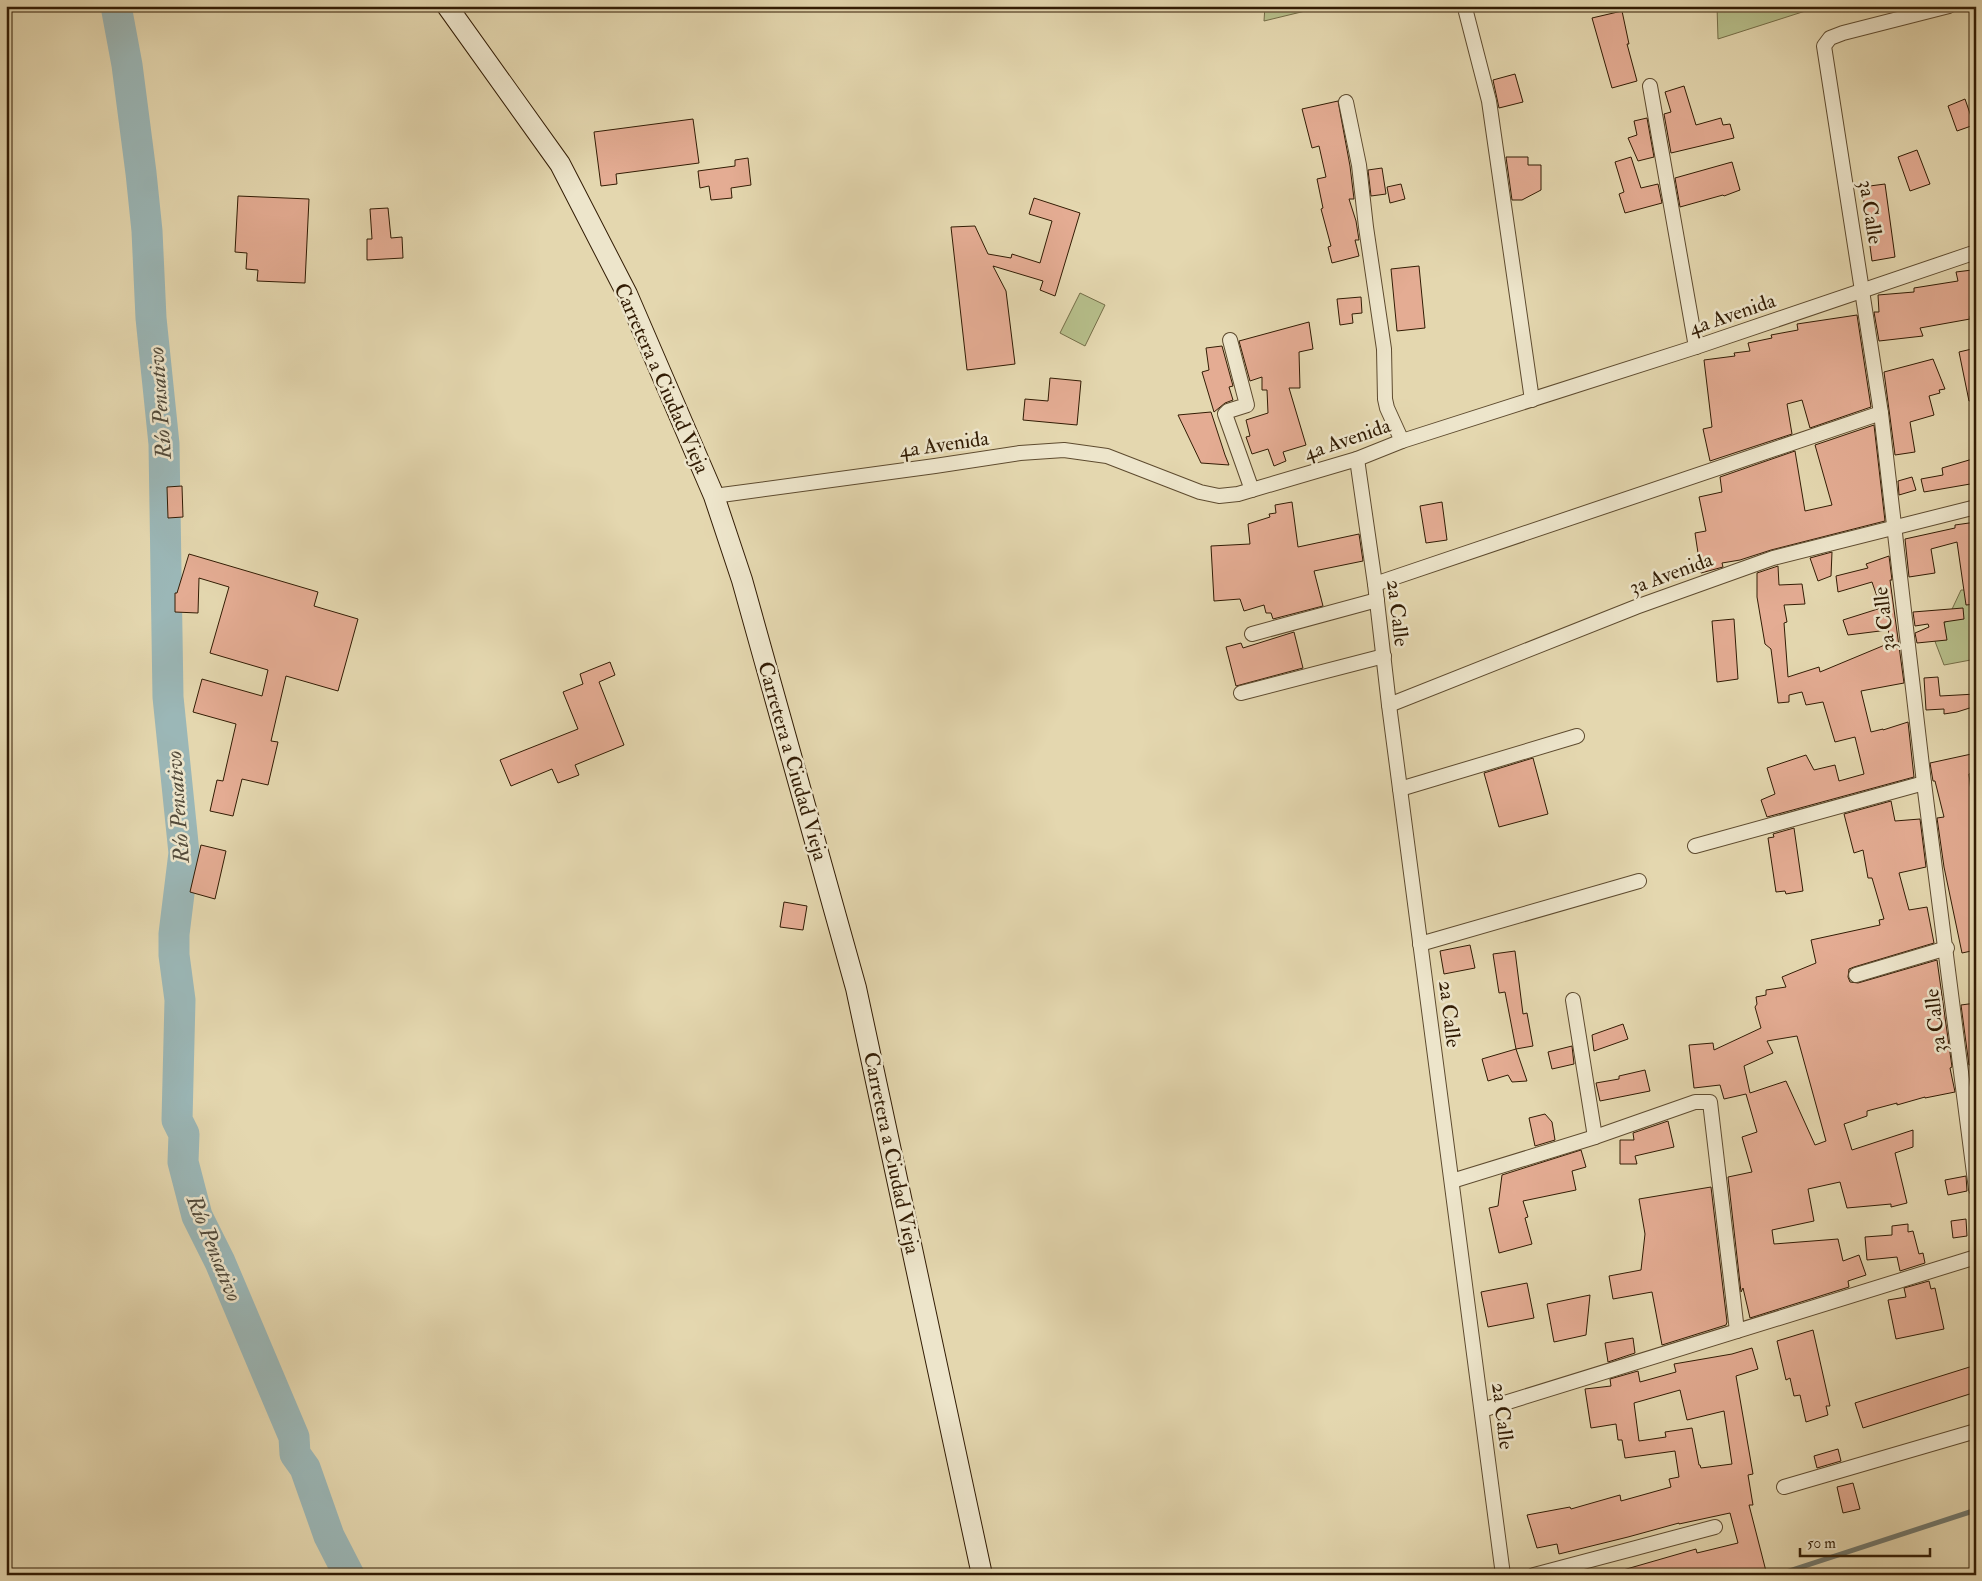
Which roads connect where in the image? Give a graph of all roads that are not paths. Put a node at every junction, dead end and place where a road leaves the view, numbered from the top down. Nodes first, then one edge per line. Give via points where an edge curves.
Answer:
1 (447, 6) edge
2 (1949, 6) edge
3 (1466, 12) dead end
4 (1650, 86) dead end
5 (1346, 102) dead end
6 (1976, 252) edge
7 (1863, 291) junction
8 (1230, 340) dead end
9 (1696, 347) junction
10 (1532, 400) junction
11 (1882, 414) junction
12 (1402, 441) junction
13 (1357, 459) junction
14 (1252, 490) junction
15 (714, 496) junction
16 (1976, 507) edge
17 (1894, 529) junction
18 (1375, 584) junction
19 (1377, 600) junction
20 (1252, 634) dead end
21 (1384, 656) junction
22 (1241, 693) dead end
23 (1389, 705) junction
24 (1578, 736) dead end
25 (1924, 783) junction
26 (1400, 789) junction
27 (1694, 846) dead end
28 (1639, 881) dead end
29 (1420, 944) junction
30 (1947, 948) junction
31 (1856, 976) dead end
32 (1573, 1000) dead end
33 (1972, 1127) edge
34 (1595, 1137) junction
35 (1452, 1181) junction
36 (1976, 1188) edge
37 (1976, 1257) edge
38 (1737, 1331) junction
39 (1482, 1410) junction
40 (1976, 1431) edge
41 (1784, 1487) dead end
42 (1715, 1528) dead end
43 (982, 1575) edge
44 (1503, 1575) edge
45 (1534, 1575) edge

1 - 15 main road, Carretera a Ciudad Vieja via 560,164 627,294
2 - 7 street, 3a Calle via 1843,33 1830,38 1824,46
3 - 10 street via 1489,101
4 - 9 street
5 - 12 street via 1359,165 1384,349 1386,408
6 - 7 street, 4a Avenida
7 - 9 street, 4a Avenida
7 - 11 street, 3a Calle
8 - 14 street via 1248,405 1225,414
9 - 10 street, 4a Avenida
10 - 12 street, 4a Avenida
11 - 17 street, 3a Calle
11 - 18 street
12 - 13 street, 4a Avenida
13 - 14 street, 4a Avenida
13 - 18 street, 2a Calle
14 - 15 street, 4a Avenida via 1219,496 1209,494 1107,456 1064,450 1020,453
15 - 43 main road, Carretera a Ciudad Vieja via 742,580 856,988
16 - 17 street, 3a Avenida
17 - 23 street, 3a Avenida via 1773,558 1636,607
17 - 25 street, 3a Calle
18 - 19 street, 2a Calle
19 - 20 street
19 - 21 street, 2a Calle
21 - 22 street
21 - 23 street, 2a Calle
23 - 26 street, 2a Calle
24 - 26 street
25 - 27 street
25 - 30 street, 3a Calle
26 - 29 street, 2a Calle
28 - 29 street
29 - 35 street, 2a Calle
30 - 31 street
30 - 33 street, 3a Calle
32 - 34 street
33 - 36 street, 3a Calle
34 - 35 street
34 - 38 street via 1695,1102 1710,1102
35 - 39 street, 2a Calle
37 - 38 street
38 - 39 street
39 - 44 street, 2a Calle
40 - 41 street
42 - 45 street

